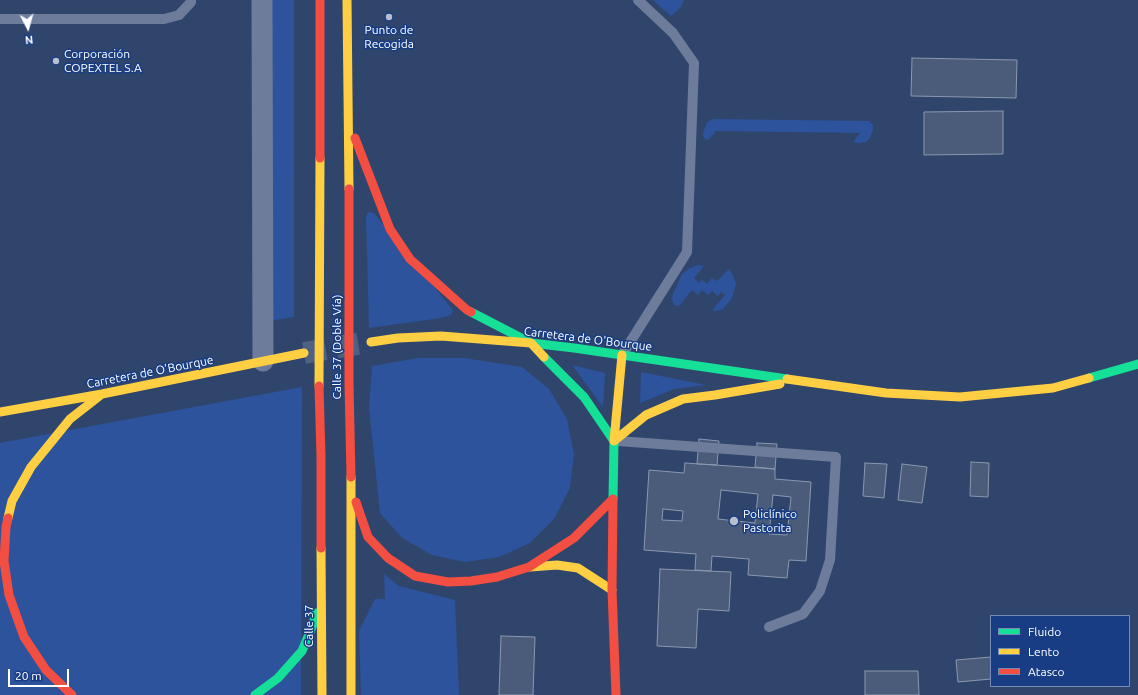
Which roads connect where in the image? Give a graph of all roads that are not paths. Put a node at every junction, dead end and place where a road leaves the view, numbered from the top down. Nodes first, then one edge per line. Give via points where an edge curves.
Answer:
1 (191, 0) edge
2 (262, 0) edge
3 (320, 0) edge
4 (347, 0) edge
5 (638, 0) edge
6 (0, 19) edge
7 (349, 124) junction
8 (371, 342) tunnel mouth
9 (532, 343) junction
10 (304, 353) tunnel mouth
11 (622, 355) junction
12 (264, 361) junction
13 (1138, 364) edge
14 (800, 381) junction
15 (102, 394) junction
16 (0, 412) edge
17 (614, 441) junction
18 (351, 487) junction
19 (613, 499) junction
20 (529, 567) junction
21 (612, 590) junction
22 (321, 594) junction
23 (769, 627) dead end
24 (72, 695) edge
25 (255, 695) edge
26 (322, 695) edge
27 (351, 695) edge
28 (616, 695) edge

1 - 6 lane via 179,15 164,19
2 - 12 street
3 - 22 main road, Calle 37 (Doble Vía)
4 - 7 main road, Calle 37 (Doble Vía)
5 - 11 lane via 674,33 694,63 687,252
7 - 9 main road via 390,229 410,259 467,310
7 - 18 main road, Calle 37 (Doble Vía)
8 - 9 main road, Carretera de O'Bourque via 441,336
9 - 11 main road, Carretera de O'Bourque
9 - 17 main road via 584,397
10 - 12 main road, Carretera de O'Bourque
11 - 14 main road, Carretera de O'Bourque
11 - 17 main road
12 - 15 main road, Carretera de O'Bourque
13 - 14 main road, Carretera de O'Bourque via 1053,388 960,397 886,393
14 - 17 main road via 683,399 646,415
15 - 16 main road, Carretera de O'Bourque
15 - 24 main road via 70,419 31,467 12,501 6,527 4,561 9,595 24,637 46,670
17 - 19 main road
17 - 23 lane via 836,457 830,560 820,591 803,614
18 - 20 main road via 368,537 388,558 415,576 448,582 471,581 497,577
18 - 27 main road, Calle 37 (Doble Vía)
19 - 20 main road via 574,538
19 - 21 main road
20 - 21 main road via 557,565 578,568
21 - 28 main road
22 - 25 main road via 302,651 278,678
22 - 26 main road, Calle 37

